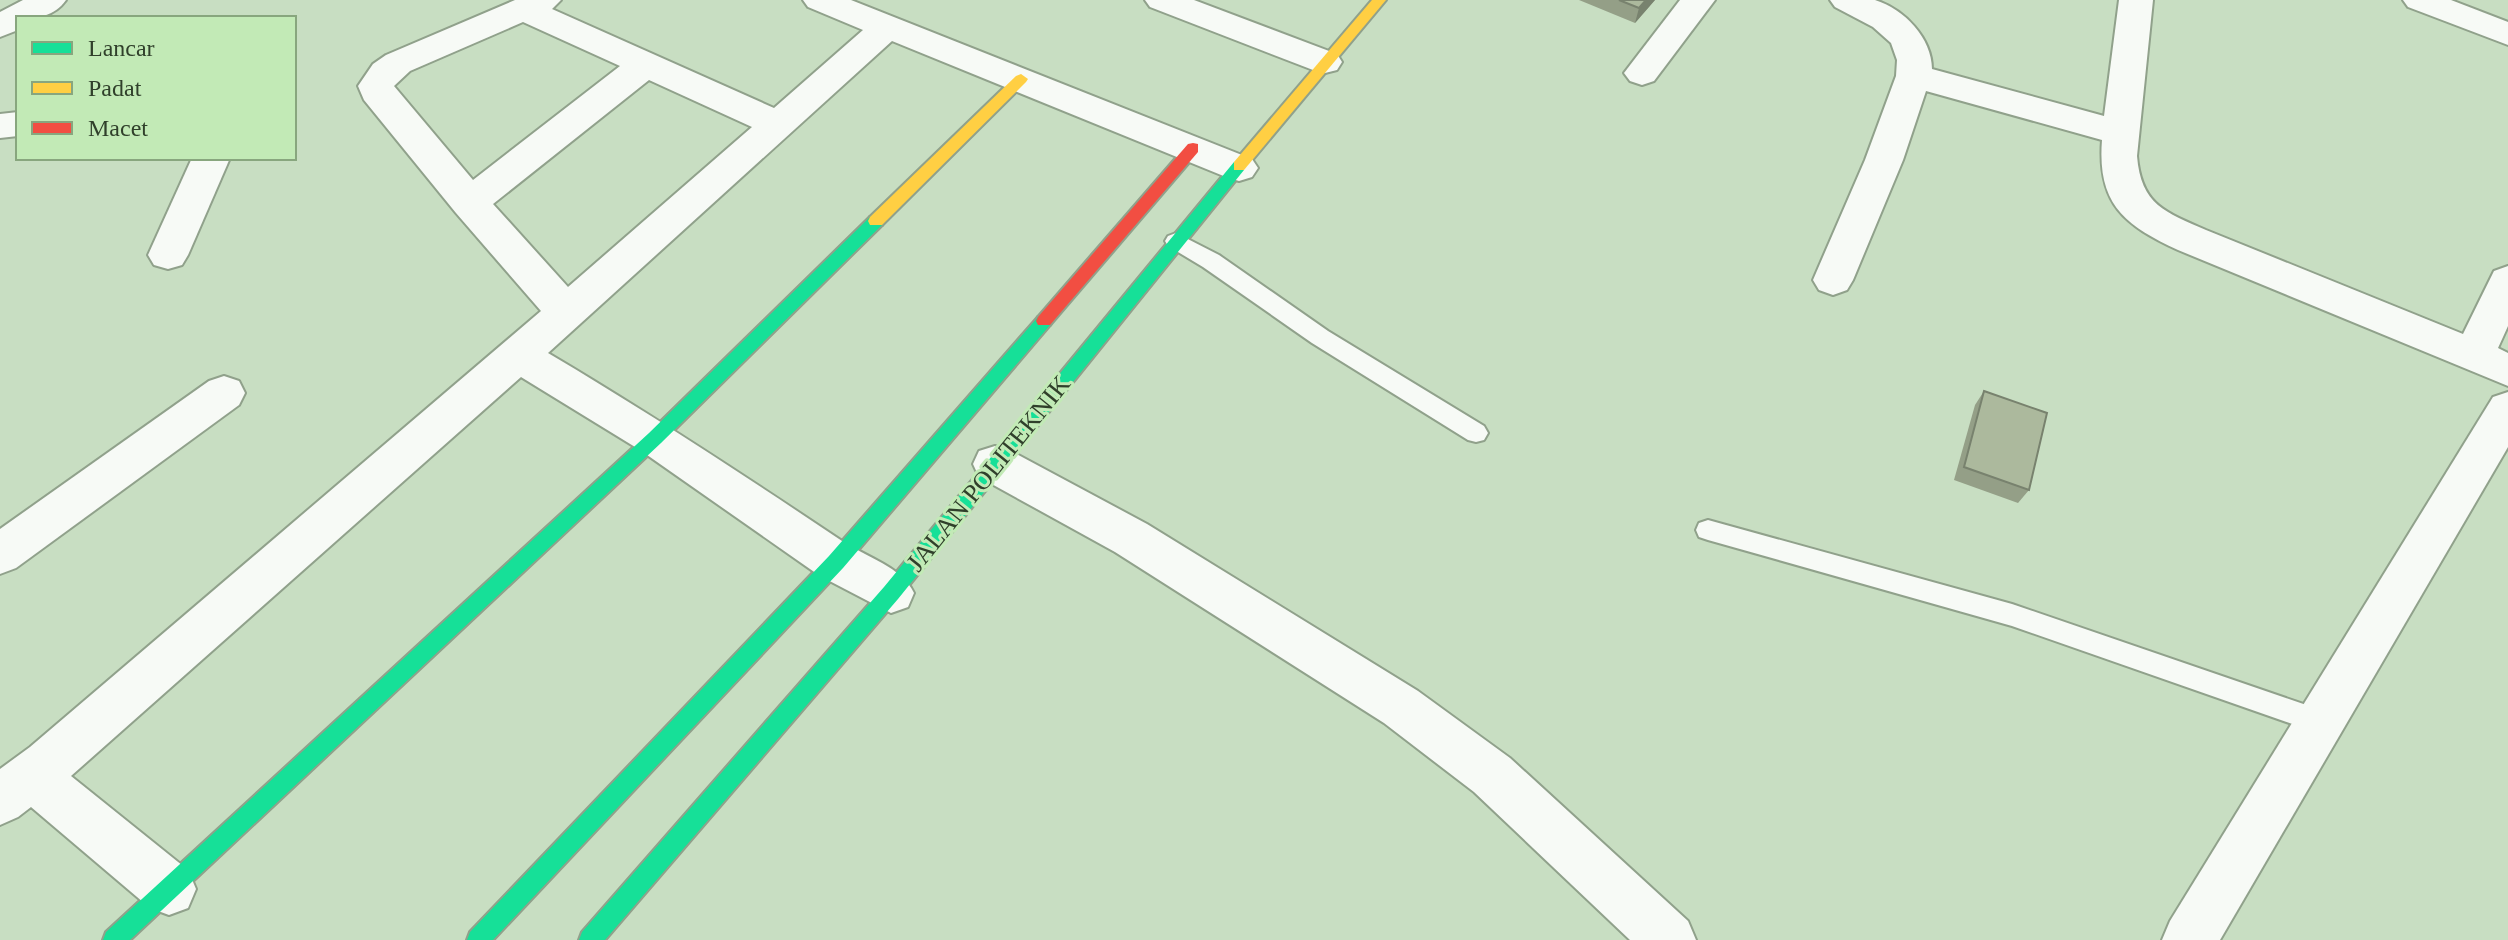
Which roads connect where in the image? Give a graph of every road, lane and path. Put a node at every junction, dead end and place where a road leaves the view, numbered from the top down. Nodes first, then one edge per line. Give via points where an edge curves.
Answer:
1 (49, 0) edge
2 (820, 0) edge
3 (1162, 0) edge
4 (1379, 0) edge
5 (1698, 0) edge
6 (1847, 0) edge
7 (2136, 0) edge
8 (2420, 0) edge
9 (533, 4) edge
10 (19, 16) edge
11 (888, 26) junction
12 (2508, 34) edge
13 (1325, 62) junction
14 (646, 64) junction
15 (1642, 73) dead end
16 (1914, 76) junction
17 (1021, 79) junction
18 (778, 124) junction
19 (2121, 133) junction
20 (1193, 148) junction
21 (210, 160) edge
22 (1239, 168) junction
23 (469, 203) junction
24 (1176, 241) junction
25 (168, 255) dead end
26 (1833, 280) dead end
27 (2508, 281) edge
28 (567, 312) junction
29 (518, 355) junction
30 (2491, 363) edge
31 (224, 393) dead end
32 (2508, 409) edge
33 (1476, 433) dead end
34 (655, 438) junction
35 (995, 464) junction
36 (1708, 530) dead end
37 (0, 554) edge
38 (836, 562) junction
39 (891, 593) junction
40 (2318, 721) junction
41 (16, 788) edge
42 (169, 889) junction
43 (114, 940) edge
44 (478, 940) edge
45 (590, 940) edge
46 (1669, 940) edge
47 (2189, 940) edge

1 - 10 street
2 - 11 street
3 - 13 street
4 - 13 street, JALAN POLITEKNIK
5 - 15 street
6 - 16 street via 1899,29 1915,51
7 - 19 street
8 - 12 street
9 - 14 street
9 - 23 street via 398,63 376,86
11 - 17 street
11 - 18 street
13 - 22 street, JALAN POLITEKNIK
14 - 18 street
14 - 23 street
16 - 19 street
16 - 26 street
17 - 20 street
17 - 34 street
18 - 28 street
19 - 30 street via 2120,182 2134,205 2156,221
20 - 22 street
20 - 38 street
21 - 25 street
22 - 24 street, JALAN POLITEKNIK
23 - 28 street
24 - 33 lane
24 - 35 street, JALAN POLITEKNIK
27 - 30 street
28 - 29 street
29 - 34 street
29 - 41 street
31 - 37 street
32 - 40 street
34 - 38 street
34 - 42 street
35 - 39 street, JALAN POLITEKNIK
35 - 46 street via 1131,538 1401,707 1492,775
36 - 40 lane via 2012,615
38 - 39 street
38 - 44 street
39 - 45 street, JALAN POLITEKNIK
40 - 47 street
41 - 42 street
42 - 43 street

